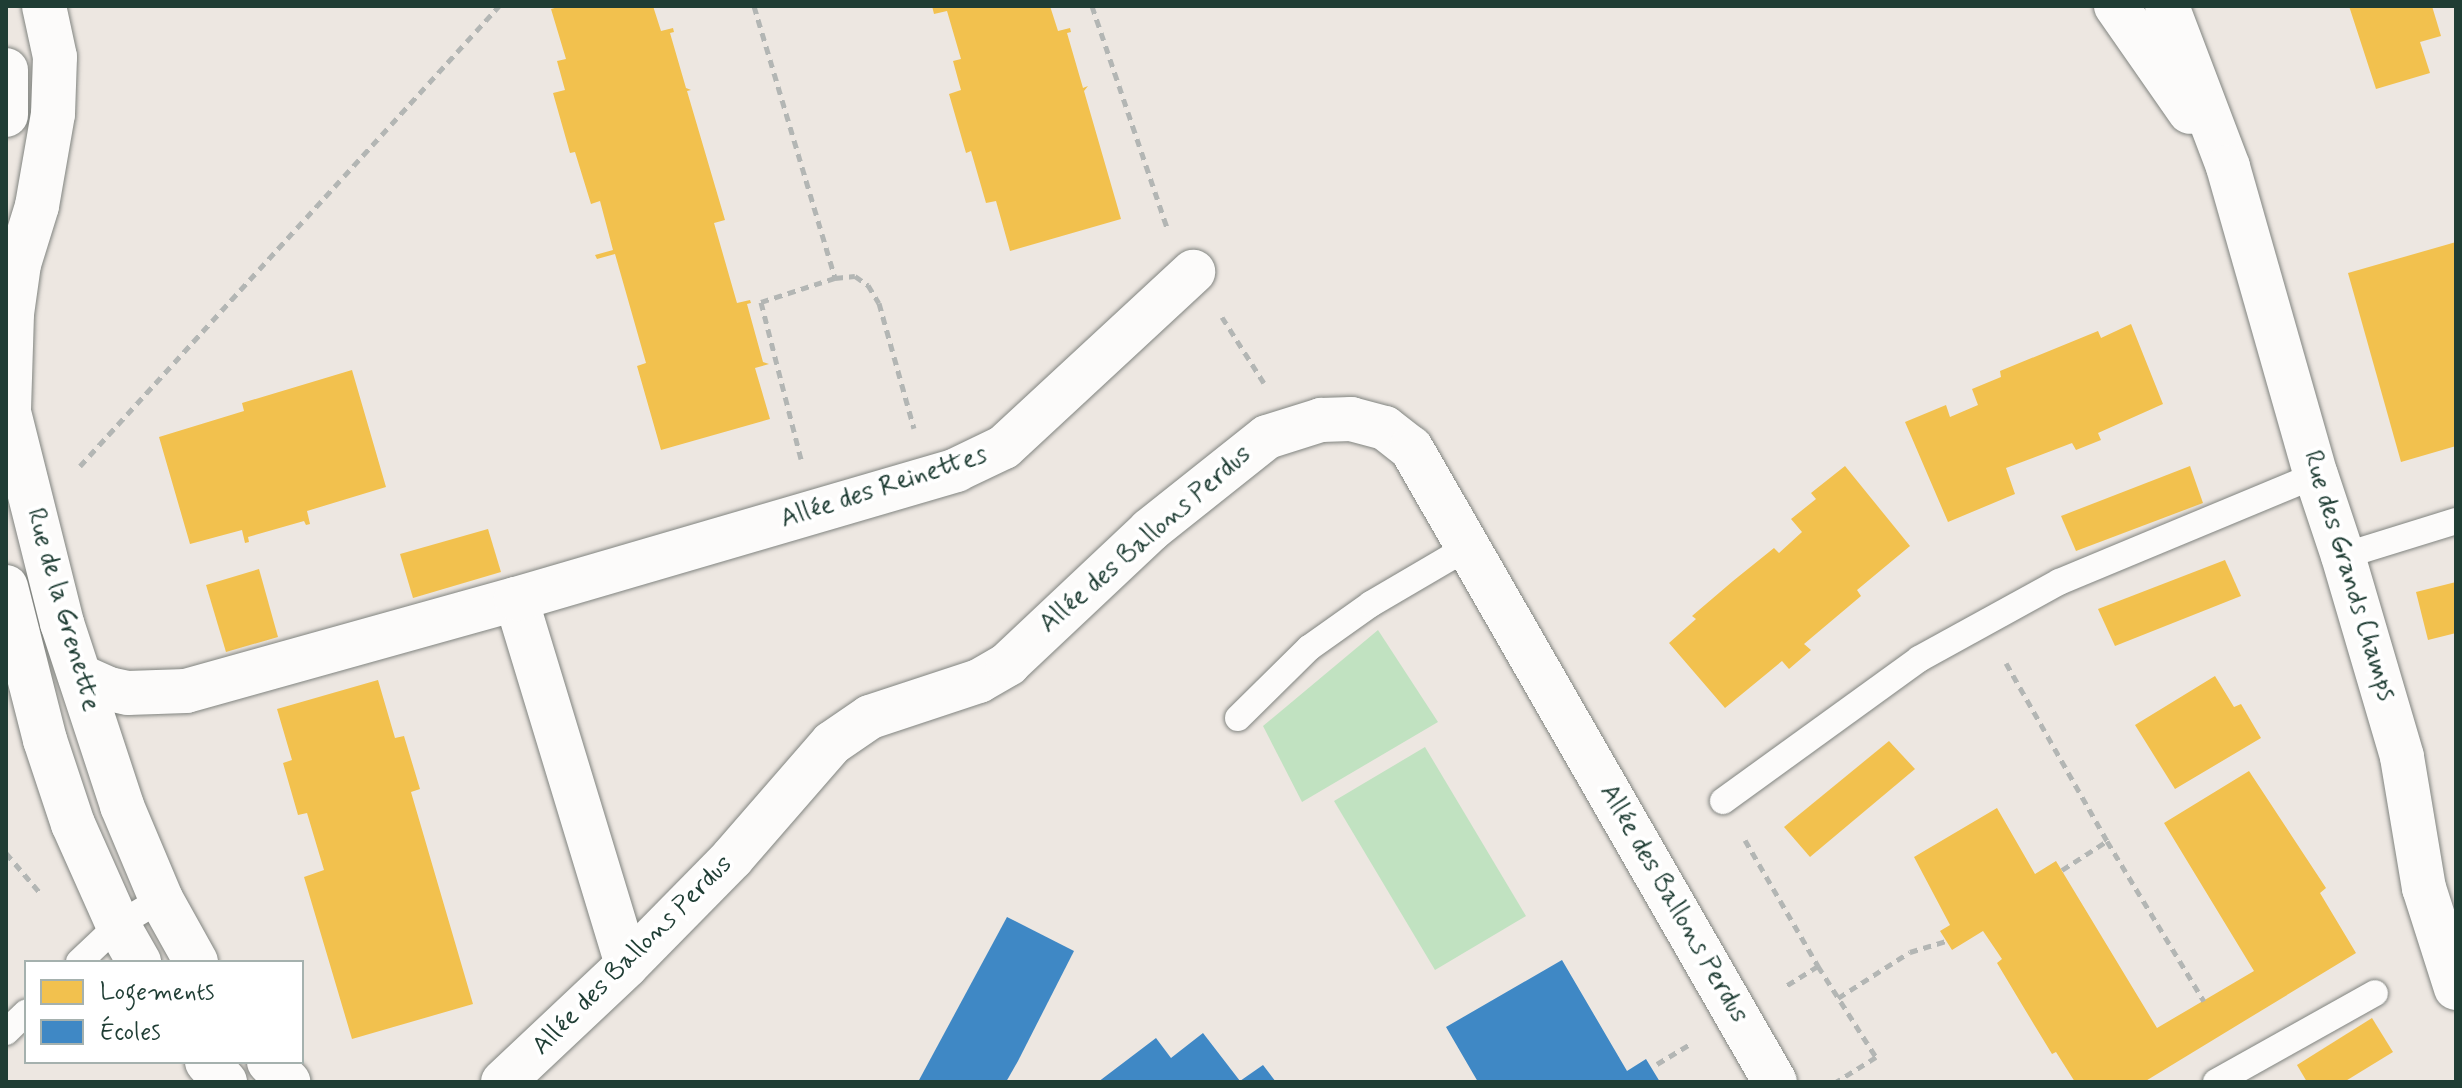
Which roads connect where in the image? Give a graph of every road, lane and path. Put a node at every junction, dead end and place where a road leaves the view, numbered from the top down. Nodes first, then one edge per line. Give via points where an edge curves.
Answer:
1 (44, 6) edge
2 (499, 6) edge
3 (754, 6) edge
4 (1092, 6) edge
5 (2116, 6) edge
6 (2167, 6) edge
7 (6, 70) edge
8 (6, 115) edge
9 (2228, 167) junction
10 (1193, 272) junction
11 (835, 278) junction
12 (1293, 427) junction
13 (2316, 475) junction
14 (927, 478) junction
15 (814, 511) junction
16 (34, 517) junction
17 (2456, 521) edge
18 (1468, 547) junction
19 (2343, 556) junction
20 (6, 587) edge
21 (516, 599) junction
22 (1984, 624) junction
23 (80, 676) junction
24 (1238, 718) dead end
25 (1723, 801) dead end
26 (2107, 841) junction
27 (6, 853) edge
28 (2062, 870) dead end
29 (46, 898) dead end
30 (161, 899) junction
31 (1947, 941) dead end
32 (129, 944) edge
33 (85, 960) edge
34 (195, 960) edge
35 (627, 965) junction
36 (1818, 966) dead end
37 (2456, 988) edge
38 (2375, 993) dead end
39 (1838, 998) junction
40 (2204, 1001) dead end
41 (24, 1015) edge
42 (6, 1032) edge
43 (209, 1064) edge
44 (271, 1064) edge
45 (225, 1082) edge
46 (288, 1082) edge
47 (503, 1082) edge
48 (1775, 1082) edge
49 (1836, 1082) edge
50 (2216, 1082) edge

1 - 16 street, Rue de la Grenette via 55,57 53,114 37,206 19,264 8,370 9,412
2 - 16 path
3 - 11 path
4 - 10 path via 1174,251
5 - 9 street, Rue des Grands Champs
6 - 9 street, Rue des Grands Champs
7 - 8 street
9 - 13 street, Rue des Grands Champs
10 - 12 path
10 - 14 street, Allée des Reinettes via 1004,447
11 - 14 path via 855,276 879,303
11 - 15 path via 761,302
12 - 18 street, Allée des Ballons Perdus via 1351,419 1385,428 1411,448
12 - 35 street, Allée des Ballons Perdus via 1249,449 1150,530 1008,664 979,681 870,717 832,743 732,858
13 - 19 street, Rue des Grands Champs
13 - 22 lane via 2059,582
14 - 15 street, Allée des Reinettes
15 - 21 street, Allée des Reinettes
16 - 23 street, Rue de la Grenette
17 - 19 lane
18 - 24 lane via 1309,648
18 - 48 street, Allée des Ballons Perdus
19 - 37 street, Rue des Grands Champs via 2402,757 2424,888
20 - 32 street, Rue de la Grenette via 45,740 85,853
21 - 23 street, Allée des Reinettes via 186,691 128,693
21 - 35 street
22 - 25 lane via 1919,659
22 - 26 path
23 - 30 street, Rue de la Grenette via 122,806
26 - 28 path
26 - 40 path
27 - 29 path
30 - 32 lane
30 - 34 street, Rue de la Grenette
31 - 39 path via 1910,952
32 - 33 lane
35 - 47 street, Allée des Ballons Perdus
36 - 39 path
38 - 50 lane
39 - 49 path via 1876,1057
41 - 42 lane
43 - 45 street
44 - 46 street

